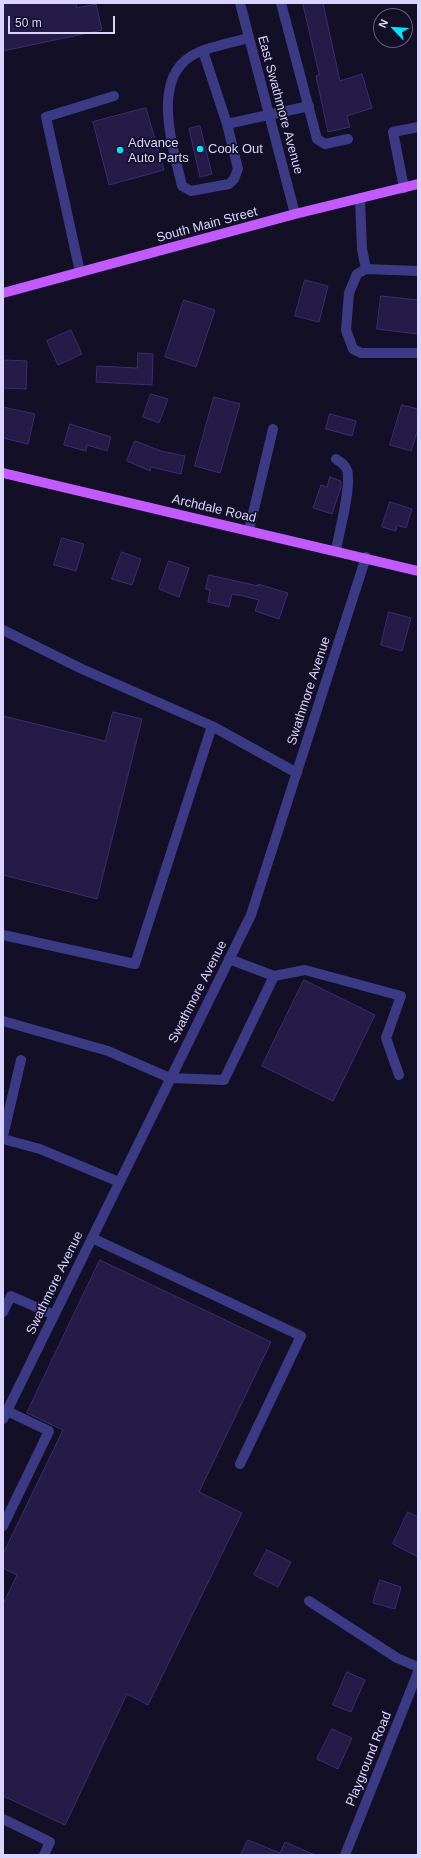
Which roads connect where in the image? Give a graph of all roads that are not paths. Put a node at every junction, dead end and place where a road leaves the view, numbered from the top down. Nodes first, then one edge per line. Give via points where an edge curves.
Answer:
1 (240, 3) edge
2 (281, 3) edge
3 (249, 38) junction
4 (202, 51) junction
5 (114, 96) dead end
6 (309, 106) junction
7 (269, 114) junction
8 (227, 124) junction
9 (418, 127) edge
10 (348, 139) dead end
11 (418, 184) edge
12 (404, 188) junction
13 (360, 198) junction
14 (295, 214) junction
15 (366, 269) junction
16 (418, 271) edge
17 (80, 272) junction
18 (3, 293) edge
19 (418, 353) edge
20 (273, 429) dead end
21 (336, 459) dead end
22 (3, 473) edge
23 (248, 530) junction
24 (336, 550) junction
25 (366, 557) junction
26 (418, 571) edge
27 (3, 630) edge
28 (212, 726) junction
29 (297, 773) junction
30 (3, 935) edge
31 (229, 959) junction
32 (274, 976) junction
33 (3, 1021) edge
34 (21, 1060) dead end
35 (398, 1075) dead end
36 (170, 1078) junction
37 (3, 1138) edge
38 (119, 1182) junction
39 (92, 1238) junction
40 (7, 1294) edge
41 (3, 1312) edge
42 (54, 1315) junction
43 (5, 1415) edge
44 (240, 1464) dead end
45 (3, 1526) edge
46 (309, 1601) dead end
47 (418, 1667) edge
48 (418, 1672) edge
49 (3, 1819) edge
50 (44, 1855) edge
51 (345, 1855) edge

1 - 3 street, East Swathmore Avenue
2 - 6 street
3 - 4 street
3 - 7 street, East Swathmore Avenue
4 - 8 street
4 - 8 street via 186,60 174,72 170,84 169,128 182,186 186,190 228,184 234,179 238,169
5 - 17 street via 46,116
6 - 7 street
6 - 10 street via 317,138 325,144
7 - 8 street
7 - 14 street, East Swathmore Avenue
9 - 12 street via 393,132
11 - 12 main road, South Main Street
12 - 13 main road, South Main Street
13 - 14 main road, South Main Street
13 - 15 street via 362,250
14 - 17 main road, South Main Street
15 - 16 street
15 - 19 street via 357,274 349,293 346,330 353,349 361,353
17 - 18 main road, South Main Street
20 - 23 street
21 - 24 street via 347,469 348,477
22 - 23 main road, Archdale Road
23 - 24 main road, Archdale Road
24 - 25 main road, Archdale Road
25 - 26 main road, Archdale Road
25 - 29 street, Swathmore Avenue
27 - 28 street via 82,669
28 - 29 street
28 - 30 street via 135,964
29 - 31 street, Swathmore Avenue via 251,915
31 - 32 street
31 - 36 street, Swathmore Avenue
32 - 35 street via 305,970 401,996 386,1038
32 - 36 street via 224,1080
33 - 36 street via 108,1051
34 - 37 street
36 - 38 street, Swathmore Avenue
37 - 38 street via 40,1149
38 - 39 street, Swathmore Avenue
39 - 42 street, Swathmore Avenue
39 - 44 street via 301,1336
40 - 41 street
40 - 42 street
42 - 43 street, Swathmore Avenue
43 - 45 street via 49,1431
46 - 47 street via 397,1658
48 - 51 street, Playground Road
49 - 50 street via 50,1842

